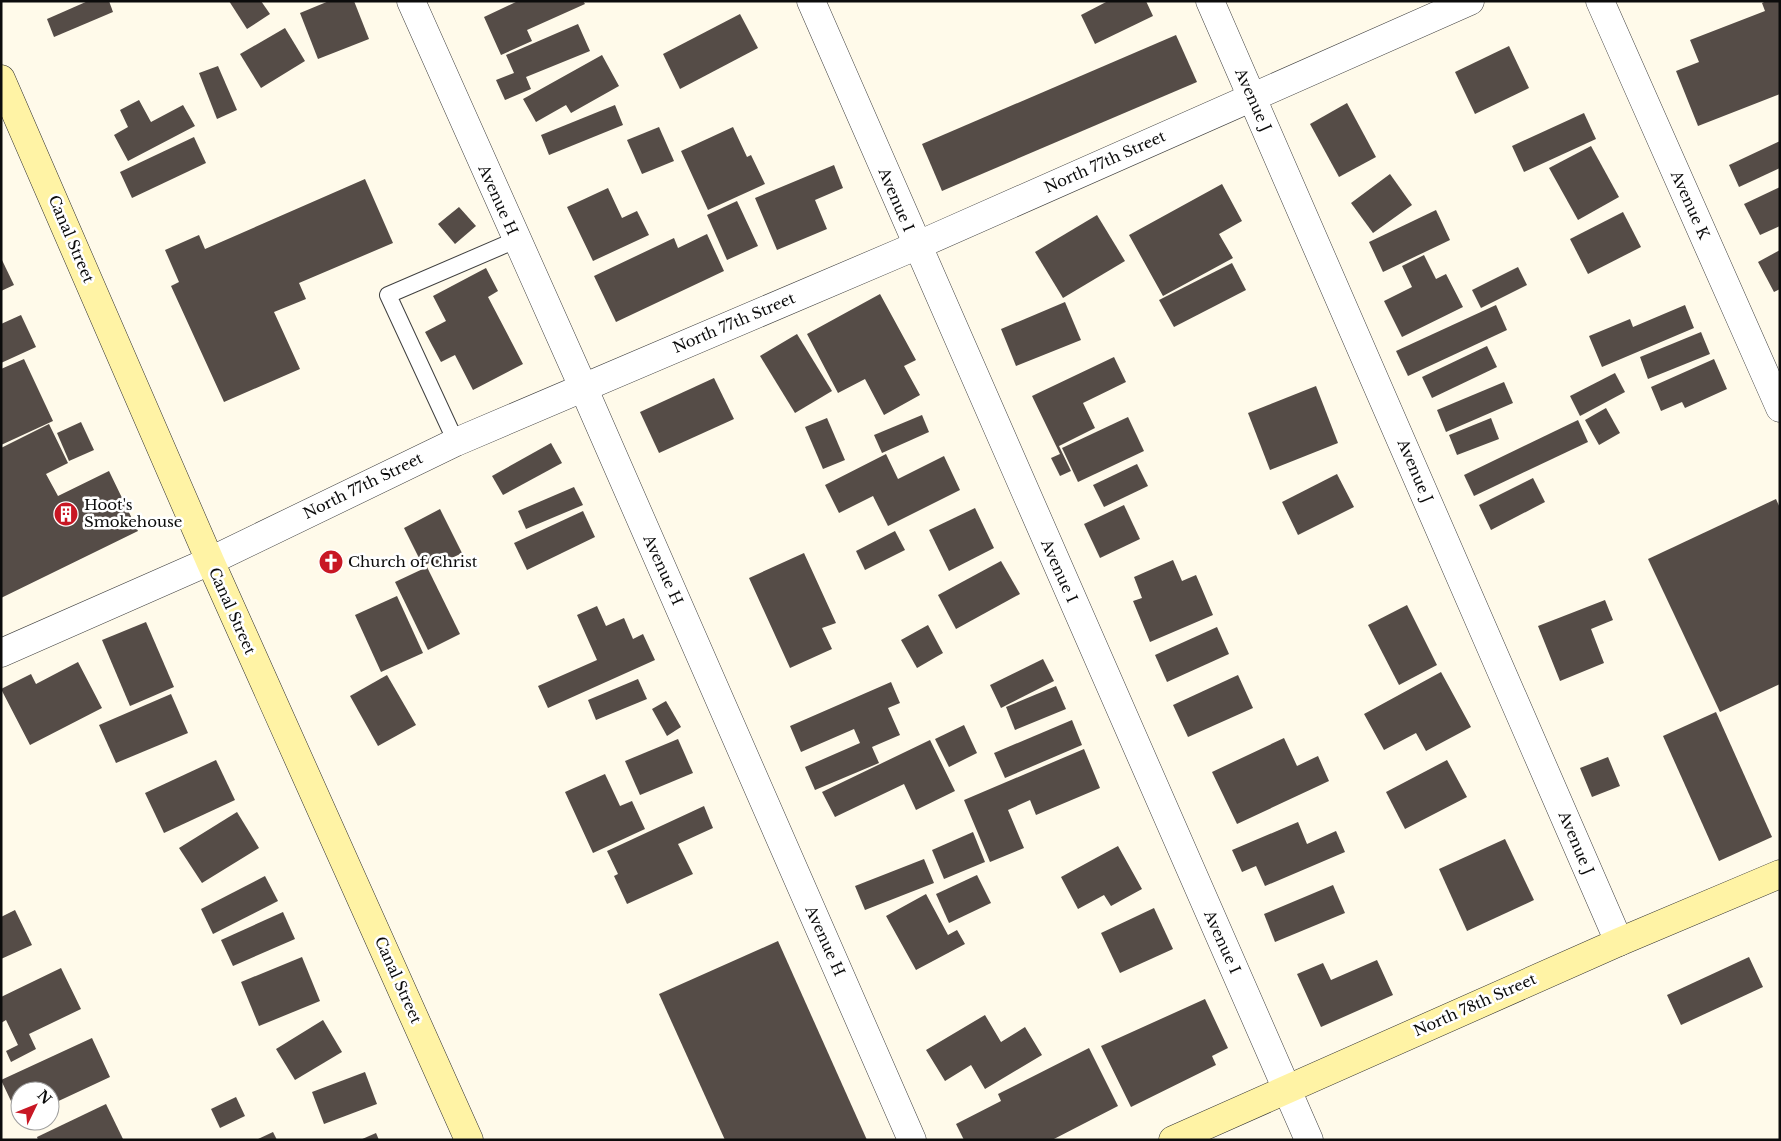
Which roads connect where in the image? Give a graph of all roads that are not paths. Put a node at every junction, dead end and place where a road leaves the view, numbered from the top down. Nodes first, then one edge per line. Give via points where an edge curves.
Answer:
1 (411, 1) edge
2 (811, 1) edge
3 (1210, 1) edge
4 (1470, 1) edge
5 (1600, 1) edge
6 (1, 79) edge
7 (1252, 96) junction
8 (516, 240) junction
9 (916, 246) junction
10 (583, 387) junction
11 (1780, 408) edge
12 (456, 442) junction
13 (210, 561) junction
14 (1, 653) edge
15 (1780, 874) edge
16 (1619, 942) junction
17 (1286, 1088) junction
18 (469, 1140) edge
19 (912, 1140) edge
20 (1173, 1140) edge
21 (1309, 1140) edge

1 - 8 street, Avenue H
2 - 9 street, Avenue I
3 - 7 street, Avenue J
4 - 7 street, North 77th Street
5 - 11 street, Avenue K
6 - 13 street, Canal Street
7 - 9 street, North 77th Street
7 - 16 street, Avenue J
8 - 10 street, Avenue H
8 - 12 lane via 388,295
9 - 10 street, North 77th Street
9 - 17 street, Avenue I
10 - 12 street, North 77th Street
10 - 19 street, Avenue H
12 - 13 street, North 77th Street
13 - 14 street, North 77th Street
13 - 18 street, Canal Street
15 - 16 street, North 78th Street
16 - 17 street, North 78th Street
17 - 20 street, North 78th Street
17 - 21 street, Avenue I

